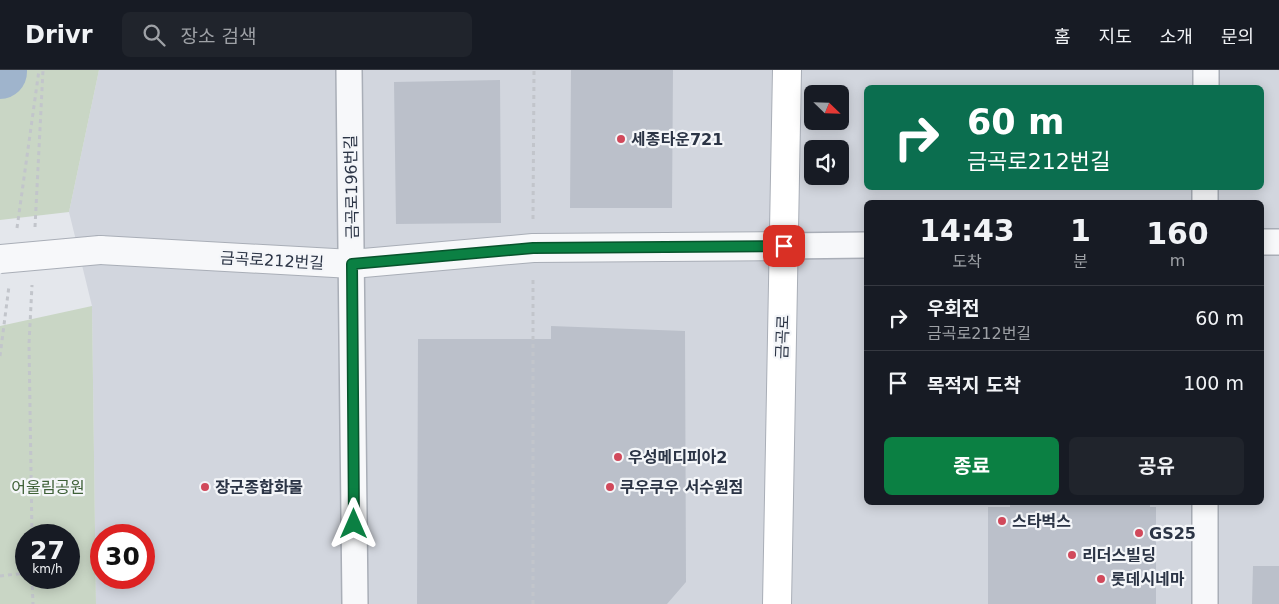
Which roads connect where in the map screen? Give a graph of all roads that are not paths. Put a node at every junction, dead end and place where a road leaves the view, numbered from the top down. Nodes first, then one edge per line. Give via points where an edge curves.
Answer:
1 (349, 70) edge
2 (787, 70) edge
3 (1206, 70) edge
4 (1206, 85) edge
5 (1264, 242) edge
6 (1279, 242) edge
7 (784, 246) junction
8 (864, 246) edge
9 (352, 264) junction
10 (5, 268) edge
11 (1205, 505) edge
12 (355, 604) edge
13 (777, 604) edge
14 (1205, 604) edge

1 - 9 street, 금곡로196번길
2 - 7 main road, 금곡로
3 - 4 street
5 - 6 street
7 - 8 street
7 - 9 street, 금곡로212번길 via 533,248
7 - 13 main road, 금곡로
9 - 10 street, 금곡로212번길, bridge via 100,250
9 - 12 street, 금곡로196번길
11 - 14 street

